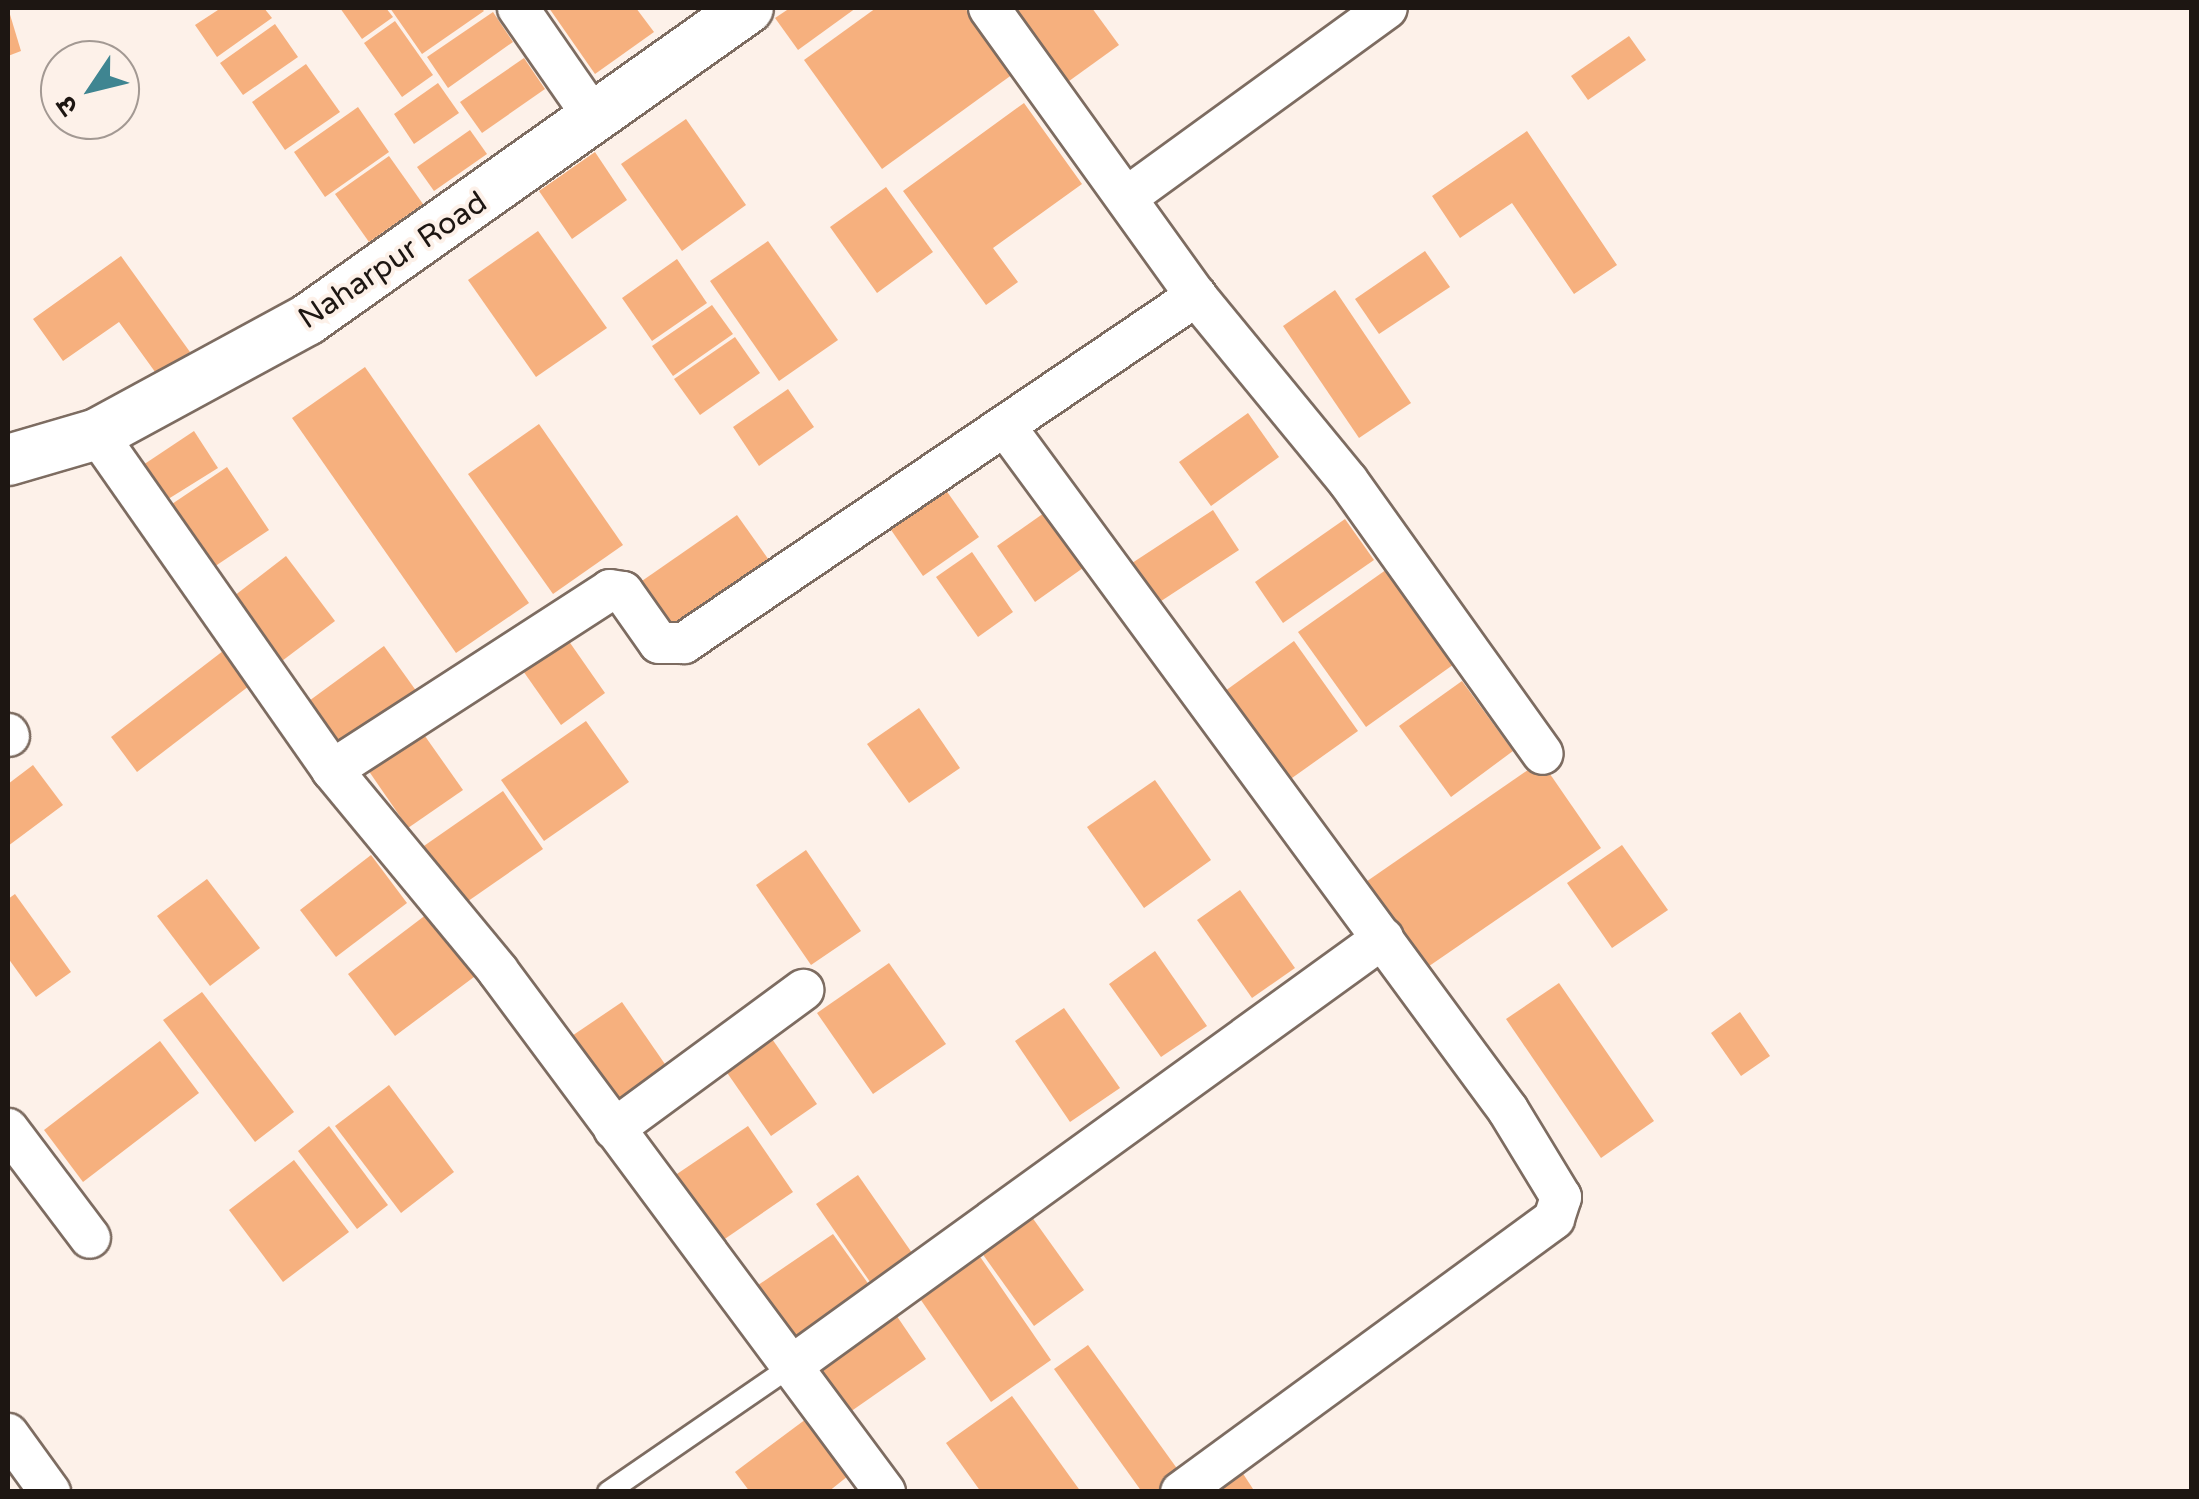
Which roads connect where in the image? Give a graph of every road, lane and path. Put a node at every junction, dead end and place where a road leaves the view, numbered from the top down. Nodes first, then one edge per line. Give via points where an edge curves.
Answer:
1 (518, 8) edge
2 (989, 8) edge
3 (1387, 8) edge
4 (740, 10) edge
5 (596, 119) junction
6 (1127, 197) junction
7 (1196, 296) junction
8 (1005, 426) junction
9 (98, 434) junction
10 (8, 460) edge
11 (1544, 754) dead end
12 (332, 770) junction
13 (1383, 938) junction
14 (803, 990) dead end
15 (8, 1128) edge
16 (614, 1129) junction
17 (90, 1238) dead end
18 (790, 1367) junction
19 (8, 1434) edge
20 (50, 1492) edge
21 (608, 1492) edge
22 (885, 1492) edge
23 (1180, 1492) edge

1 - 5 street
2 - 6 street
3 - 6 street
4 - 5 street, Naharpur Road
5 - 9 street, Naharpur Road via 307,320
6 - 7 street
7 - 8 street
7 - 11 street via 1348,482
8 - 12 street via 684,643 660,643 623,592 610,590
8 - 13 street
9 - 10 street, Naharpur Road
9 - 12 street
12 - 16 street via 498,972
13 - 18 street
13 - 23 street via 1508,1110 1554,1183 1562,1208
14 - 16 street
15 - 17 street
16 - 18 street
18 - 21 lane
18 - 22 street
19 - 20 street

